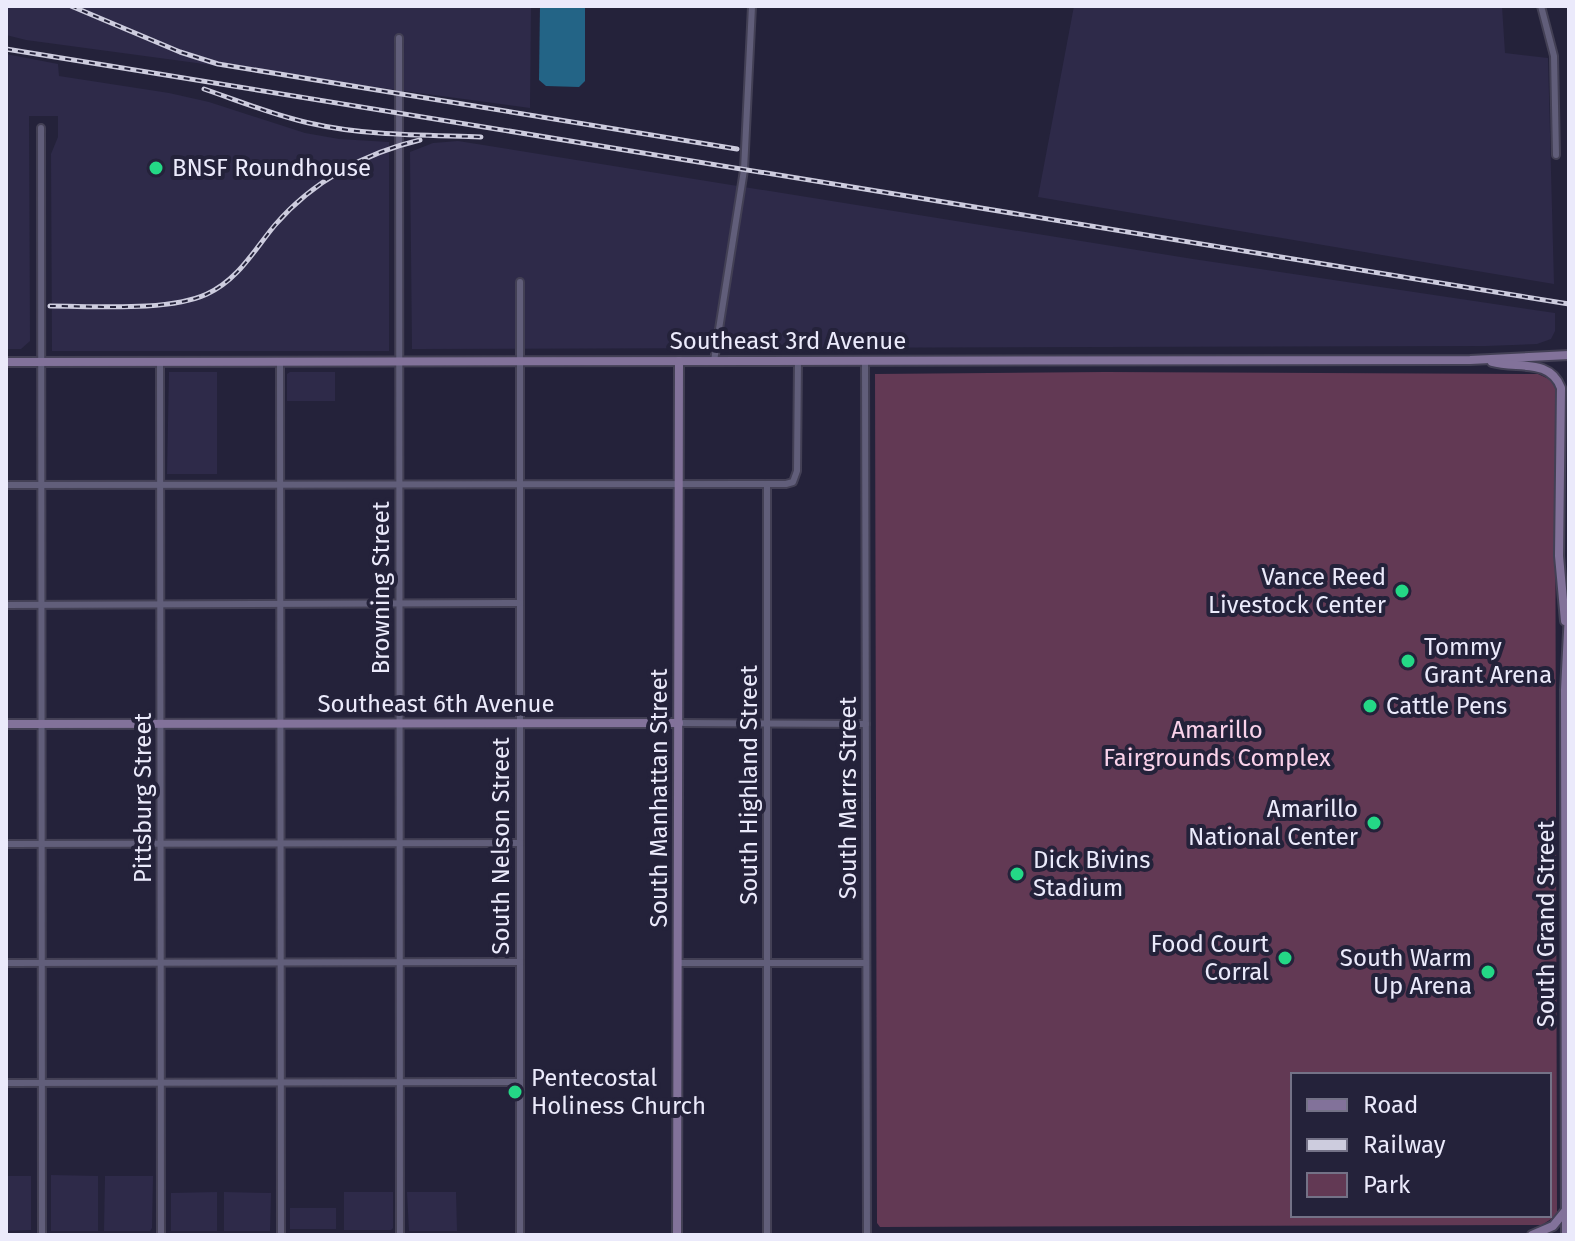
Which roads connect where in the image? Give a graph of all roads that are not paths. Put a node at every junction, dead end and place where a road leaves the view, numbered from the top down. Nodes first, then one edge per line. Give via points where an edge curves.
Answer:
1 (752, 6) edge
2 (1541, 6) edge
3 (399, 38) dead end
4 (41, 128) dead end
5 (1556, 155) dead end
6 (520, 282) dead end
7 (1569, 355) edge
8 (1483, 359) junction
9 (798, 360) junction
10 (41, 361) junction
11 (160, 361) junction
12 (280, 361) junction
13 (398, 361) junction
14 (520, 361) junction
15 (679, 361) junction
16 (714, 361) junction
17 (865, 361) junction
18 (6, 362) edge
19 (280, 484) junction
20 (400, 484) junction
21 (520, 484) junction
22 (679, 484) junction
23 (767, 484) junction
24 (6, 485) edge
25 (41, 485) junction
26 (161, 485) junction
27 (1560, 586) junction
28 (1569, 593) edge
29 (519, 603) junction
30 (161, 604) junction
31 (281, 604) junction
32 (399, 604) junction
33 (6, 605) edge
34 (40, 605) junction
35 (1569, 613) edge
36 (1567, 634) junction
37 (679, 723) junction
38 (6, 724) edge
39 (41, 724) junction
40 (161, 724) junction
41 (280, 724) junction
42 (399, 724) junction
43 (519, 724) junction
44 (767, 724) junction
45 (866, 724) junction
46 (1567, 792) edge
47 (520, 843) junction
48 (6, 844) edge
49 (41, 844) junction
50 (161, 844) junction
51 (280, 844) junction
52 (400, 844) junction
53 (520, 962) junction
54 (767, 962) junction
55 (6, 963) edge
56 (42, 963) junction
57 (161, 963) junction
58 (281, 963) junction
59 (400, 963) junction
60 (679, 963) junction
61 (866, 963) junction
62 (1568, 1011) edge
63 (281, 1082) junction
64 (400, 1082) junction
65 (520, 1082) junction
66 (6, 1083) edge
67 (42, 1083) junction
68 (161, 1083) junction
69 (1567, 1209) junction
70 (42, 1235) edge
71 (161, 1235) edge
72 (281, 1235) edge
73 (400, 1235) edge
74 (520, 1235) edge
75 (677, 1235) edge
76 (767, 1235) edge
77 (867, 1235) edge
78 (1532, 1235) edge
79 (1566, 1235) edge

1 - 16 street via 744,170
2 - 5 street via 1554,56
3 - 13 street, Browning Street
4 - 10 street
6 - 14 street, South Nelson Street
7 - 8 main road, Southeast 3rd Avenue
8 - 17 main road, Southeast 3rd Avenue
8 - 27 main road via 1540,366 1557,377 1561,388
9 - 16 main road, Southeast 3rd Avenue
9 - 17 main road, Southeast 3rd Avenue
9 - 23 street via 797,471 793,482
10 - 11 main road, Southeast 3rd Avenue
10 - 18 main road, Southeast 3rd Avenue
10 - 25 street
11 - 12 main road, Southeast 3rd Avenue
11 - 26 street, Pittsburg Street
12 - 13 main road, Southeast 3rd Avenue
12 - 19 street
13 - 14 main road, Southeast 3rd Avenue
13 - 20 street, Browning Street
14 - 15 main road, Southeast 3rd Avenue
14 - 21 street, South Nelson Street
15 - 16 main road, Southeast 3rd Avenue
15 - 22 main road, South Manhattan Street
17 - 45 street, South Marrs Street
19 - 20 street
19 - 26 street
19 - 31 street
20 - 21 street
20 - 32 street, Browning Street
21 - 22 street
21 - 29 street, South Nelson Street
22 - 23 street
22 - 37 main road, South Manhattan Street
23 - 44 street, South Highland Street
24 - 25 street
25 - 26 street
25 - 34 street
26 - 30 street, Pittsburg Street
27 - 28 main road
27 - 36 main road
29 - 32 street
29 - 43 street, South Nelson Street
30 - 31 street
30 - 34 street
30 - 40 street, Pittsburg Street
31 - 32 street
31 - 41 street
32 - 42 street, Browning Street
33 - 34 street
34 - 39 street
35 - 36 main road, South Grand Street
36 - 46 main road, South Grand Street
37 - 43 main road, Southeast 6th Avenue
37 - 44 street, Southeast 6th Avenue
37 - 60 main road, South Manhattan Street
38 - 39 main road, Southeast 6th Avenue
39 - 40 main road, Southeast 6th Avenue
39 - 49 street
40 - 41 main road, Southeast 6th Avenue
40 - 50 street, Pittsburg Street
41 - 42 main road, Southeast 6th Avenue
41 - 51 street
42 - 43 main road, Southeast 6th Avenue
42 - 52 street, Browning Street
43 - 47 street, South Nelson Street
44 - 45 street, Southeast 6th Avenue
44 - 54 street, South Highland Street
45 - 61 street, South Marrs Street
46 - 62 main road, South Grand Street
47 - 52 street
47 - 53 street, South Nelson Street
48 - 49 street
49 - 50 street
49 - 56 street
50 - 51 street
50 - 57 street, Pittsburg Street
51 - 52 street
51 - 58 street
52 - 59 street, Browning Street
53 - 59 street
53 - 65 street, South Nelson Street
54 - 60 street
54 - 61 street
54 - 76 street, South Highland Street
55 - 56 street
56 - 57 street
56 - 67 street
57 - 58 street
57 - 68 street, Pittsburg Street
58 - 59 street
58 - 63 street
59 - 64 street, Browning Street
60 - 75 main road, South Manhattan Street
61 - 77 street, South Marrs Street
62 - 69 main road, South Grand Street
63 - 64 street
63 - 68 street
63 - 72 street
64 - 65 street
64 - 73 street, Browning Street
65 - 74 street, South Nelson Street
66 - 67 street
67 - 68 street
67 - 70 street
68 - 71 street, Pittsburg Street
69 - 78 main road via 1553,1226
69 - 79 main road, South Grand Street

